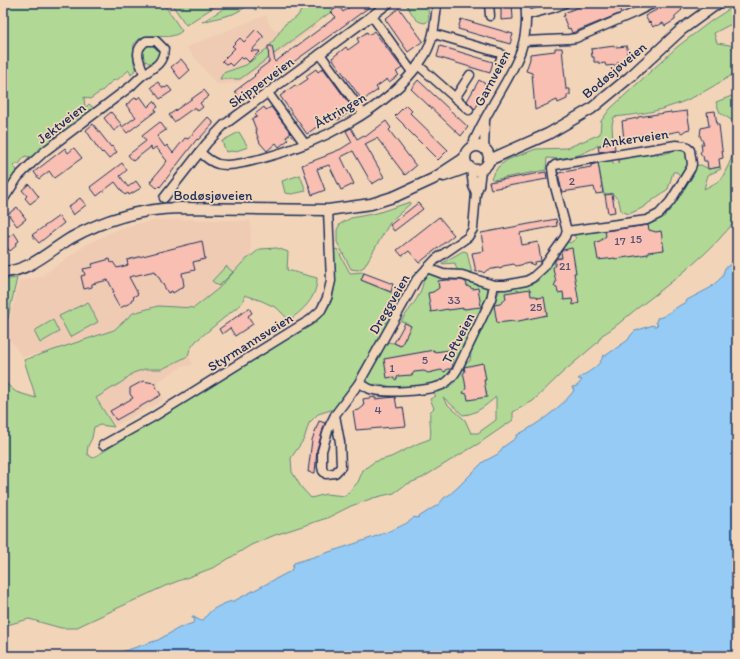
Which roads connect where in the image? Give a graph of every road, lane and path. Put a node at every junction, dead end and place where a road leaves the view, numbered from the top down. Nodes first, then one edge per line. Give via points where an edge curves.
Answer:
1 (389, 3) edge
2 (437, 3) edge
3 (489, 3) edge
4 (525, 3) edge
5 (565, 3) edge
6 (654, 3) edge
7 (718, 3) edge
8 (527, 14) junction
9 (372, 16) junction
10 (490, 16) dead end
11 (434, 34) junction
12 (524, 41) junction
13 (320, 54) junction
14 (500, 61) dead end
15 (418, 65) junction
16 (412, 72) junction
17 (144, 74) dead end
18 (470, 75) dead end
19 (268, 93) junction
20 (455, 98) junction
21 (469, 110) dead end
22 (363, 113) junction
23 (485, 118) junction
24 (306, 144) junction
25 (471, 148) junction
26 (200, 152) junction
27 (486, 153) junction
28 (471, 166) junction
29 (164, 198) dead end
30 (3, 200) edge
31 (328, 210) junction
32 (567, 231) junction
33 (427, 268) junction
34 (3, 272) edge
35 (494, 285) junction
36 (359, 383) junction
37 (336, 415) junction
38 (103, 445) dead end

1 - 9 street, Skipperveien
2 - 11 street, Åttringen
3 - 10 street
4 - 8 street, Garnveien
5 - 8 street
6 - 12 street via 576,38
7 - 27 street, Bodøsjøveien via 681,30 630,77 590,108 548,134 509,152
8 - 12 street, Garnveien
9 - 13 street, Skipperveien
9 - 16 street
11 - 14 street via 500,53
11 - 15 street, Åttringen
12 - 23 street, Garnveien via 517,64
13 - 19 street, Skipperveien
13 - 22 street
15 - 16 street, Åttringen
15 - 20 street
16 - 22 street, Åttringen via 399,86
17 - 30 street, Jektveien via 32,163 18,177
18 - 20 street
19 - 24 street
19 - 26 street, Skipperveien via 224,126
20 - 21 street
22 - 24 street, Åttringen
23 - 25 street, Garnveien
23 - 27 street, Garnveien
24 - 26 street, Åttringen via 235,164 218,164
25 - 27 street, Bodøsjøveien via 478,146
25 - 28 street, Bodøsjøveien via 466,154
26 - 29 street, Skipperveien
27 - 28 street, Bodøsjøveien via 486,166
28 - 31 street, Bodøsjøveien via 383,201
28 - 33 street, Dreggveien via 476,193 473,229 468,237
31 - 34 street, Bodøsjøveien via 179,208 134,213 91,228 22,268
31 - 38 street, Styrmannsveien via 331,281 321,310 289,334
32 - 32 street, Ankerveien via 654,218 665,209 691,168 690,150 685,146 676,145 555,165 552,168 554,183
32 - 35 street via 549,260 532,278
33 - 35 street via 442,274 472,278
33 - 36 street, Dreggveien via 417,279
35 - 36 street, Toftveien via 492,299 457,370 444,384 395,392 370,389
36 - 37 street, Dreggveien
37 - 37 street, Dreggveien via 329,427 322,451 322,467 326,474 335,473 341,467

